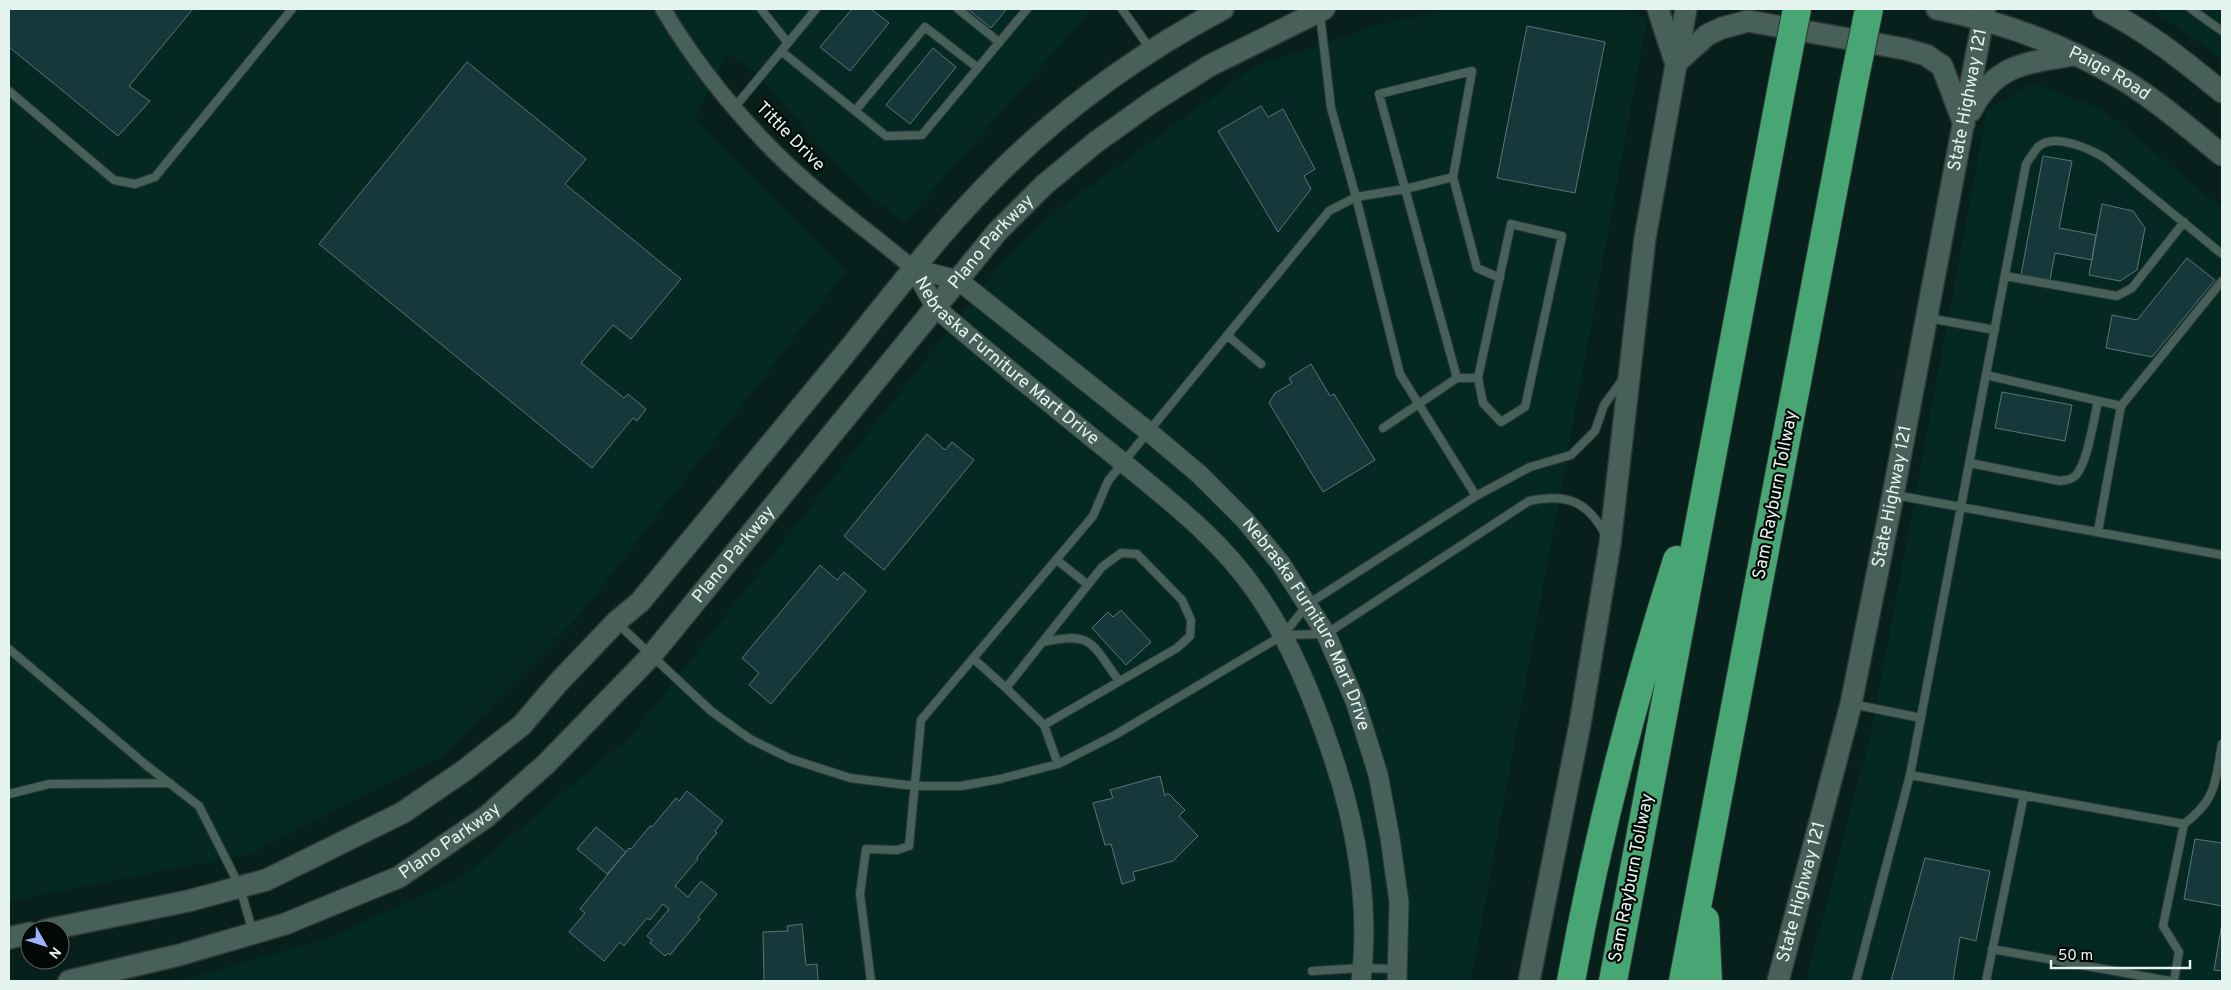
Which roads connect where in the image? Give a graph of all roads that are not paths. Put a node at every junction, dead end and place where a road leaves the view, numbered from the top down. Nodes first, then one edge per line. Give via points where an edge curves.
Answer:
1 (292, 9) edge
2 (663, 9) edge
3 (761, 9) edge
4 (816, 9) edge
5 (958, 9) edge
6 (1026, 9) edge
7 (1122, 9) edge
8 (1223, 9) edge
9 (1321, 9) edge
10 (1658, 9) edge
11 (1686, 9) edge
12 (1797, 9) edge
13 (1869, 9) edge
14 (1937, 9) edge
15 (2103, 9) edge
16 (2191, 9) edge
17 (1984, 13) edge
18 (2222, 31) edge
19 (999, 42) junction
20 (788, 43) junction
21 (1151, 50) junction
22 (781, 51) junction
23 (2074, 55) junction
24 (1676, 63) junction
25 (978, 68) junction
26 (9, 91) edge
27 (2222, 92) edge
28 (734, 108) junction
29 (855, 111) junction
30 (1964, 124) junction
31 (2222, 155) edge
32 (1453, 177) junction
33 (1405, 189) junction
34 (1356, 197) junction
35 (2184, 222) junction
36 (2222, 254) edge
37 (914, 269) junction
38 (2005, 276) junction
39 (1500, 278) junction
40 (958, 280) junction
41 (2222, 281) edge
42 (936, 308) junction
43 (1926, 318) junction
44 (1994, 330) junction
45 (1228, 336) junction
46 (1261, 364) dead end
47 (1629, 371) junction
48 (1986, 375) junction
49 (1457, 378) junction
50 (1478, 378) junction
51 (2098, 401) junction
52 (1418, 405) junction
53 (2121, 406) junction
54 (1383, 428) dead end
55 (1149, 432) junction
56 (1714, 447) junction
57 (1123, 463) junction
58 (1970, 463) junction
59 (1893, 495) junction
60 (1476, 496) junction
61 (1961, 508) junction
62 (2098, 531) junction
63 (1610, 544) junction
64 (2222, 555) edge
65 (1056, 560) junction
66 (1088, 585) junction
67 (1308, 604) junction
68 (616, 622) junction
69 (1326, 634) junction
70 (1283, 635) junction
71 (1043, 642) junction
72 (9, 649) edge
73 (651, 656) junction
74 (974, 659) junction
75 (1119, 681) junction
76 (1006, 688) junction
77 (1851, 704) junction
78 (1921, 718) junction
79 (1044, 725) junction
80 (2222, 744) edge
81 (1058, 764) junction
82 (1910, 775) junction
83 (170, 783) junction
84 (914, 786) junction
85 (9, 794) edge
86 (2024, 795) junction
87 (2184, 824) junction
88 (1702, 882) junction
89 (240, 887) junction
90 (70, 925) edge
91 (253, 934) junction
92 (1992, 949) junction
93 (1312, 971) dead end
94 (1362, 974) edge
95 (1397, 975) edge
96 (69, 981) edge
97 (871, 981) edge
98 (1529, 981) edge
99 (1570, 981) edge
100 (1613, 981) edge
101 (1683, 981) edge
102 (1708, 981) edge
103 (1778, 981) edge
104 (1856, 981) edge
105 (1986, 981) edge
106 (2172, 981) edge

1 - 26 lane via 155,177 136,184 114,180
2 - 28 street, Tittle Drive via 684,44
3 - 20 lane
4 - 20 lane
5 - 19 lane
6 - 19 lane
7 - 21 lane
8 - 21 main road
9 - 34 lane via 1331,108
9 - 40 main road, Plano Parkway via 1209,66 1096,142 1044,184 997,232
10 - 24 main road
11 - 24 main road
12 - 56 highway, Sam Rayburn Tollway, bridge
13 - 88 highway, Sam Rayburn Tollway, bridge
14 - 17 main road
15 - 27 main road via 2126,20 2177,55
16 - 18 lane
17 - 23 main road, Paige Road
17 - 30 main road, State Highway 121
19 - 25 lane
20 - 22 lane
21 - 37 main road via 1052,124 1002,170
22 - 28 lane
22 - 29 lane
23 - 30 main road via 2018,65 2005,71 1979,94
23 - 31 main road, Paige Road via 2125,82
24 - 30 main road via 1707,35 1748,21 1904,48 1926,55 1942,66
24 - 47 main road via 1645,238
25 - 29 lane via 922,135 886,136
25 - 29 lane via 925,26
28 - 37 street, Tittle Drive via 764,142 807,181
30 - 43 main road, State Highway 121
32 - 33 lane
32 - 33 lane via 1472,71 1379,94
32 - 39 lane via 1477,268
33 - 34 lane
33 - 49 lane
34 - 45 lane via 1329,211
34 - 52 lane via 1400,374
35 - 36 lane
35 - 38 lane via 2132,288 2117,296
35 - 38 lane via 2105,158 2086,147 2058,141 2039,146 2026,164
37 - 40 street, Nebraska Furniture Mart Drive
37 - 42 street, Nebraska Furniture Mart Drive
37 - 68 main road via 640,602
38 - 44 lane
39 - 50 lane
39 - 50 lane via 1511,224 1562,236 1525,408 1501,422 1483,403
40 - 42 main road, Plano Parkway
40 - 55 street, Nebraska Furniture Mart Drive
41 - 53 lane
42 - 57 street, Nebraska Furniture Mart Drive
42 - 73 main road, Plano Parkway
43 - 44 lane
43 - 59 main road, State Highway 121
44 - 48 lane
45 - 46 lane
45 - 55 lane
47 - 60 lane via 1604,405 1595,431 1571,455 1530,467
47 - 63 main road
48 - 51 lane
48 - 58 lane
49 - 50 lane
49 - 52 lane
51 - 53 lane
51 - 58 lane via 2082,464 2076,476 2069,480 2060,481
52 - 54 lane
52 - 60 lane
53 - 62 lane
55 - 57 lane
55 - 67 street, Nebraska Furniture Mart Drive via 1199,474 1244,520 1281,564
56 - 99 highway via 1647,656
56 - 100 highway, Sam Rayburn Tollway
57 - 65 lane via 1108,481 1093,516
57 - 70 street, Nebraska Furniture Mart Drive via 1178,506 1220,549 1256,592
58 - 61 lane
59 - 61 lane
59 - 77 main road, State Highway 121
60 - 67 lane
61 - 62 lane
61 - 78 lane
62 - 64 lane
63 - 69 lane via 1596,518 1580,503 1551,497 1529,501
63 - 98 main road via 1580,724
65 - 66 lane
65 - 74 lane
66 - 71 lane
66 - 75 lane via 1102,567 1121,553 1137,554 1182,600 1191,620 1190,636 1177,648
67 - 69 street, Nebraska Furniture Mart Drive
67 - 70 lane
68 - 73 lane
68 - 89 main road via 522,725 465,770 402,813 266,880
69 - 70 lane
69 - 95 street, Nebraska Furniture Mart Drive via 1355,702 1378,774 1399,902
70 - 81 lane via 1115,735
70 - 94 street, Nebraska Furniture Mart Drive via 1320,717 1343,787 1358,852 1363,921
71 - 75 lane via 1068,636 1083,638 1094,646
71 - 76 lane
72 - 83 lane
73 - 84 lane via 711,711 750,739 790,759 850,778
73 - 91 main road, Plano Parkway via 536,774 486,817 424,861 399,877
74 - 76 lane
74 - 84 lane via 921,720
75 - 79 lane
76 - 79 lane
77 - 78 lane
77 - 103 main road, State Highway 121
78 - 82 lane
79 - 81 lane
80 - 87 lane via 2211,796 2202,811
81 - 84 lane via 961,786
82 - 86 lane
82 - 104 lane
83 - 85 lane via 49,784
83 - 89 lane via 199,806
84 - 97 lane via 909,846 897,850 866,849 860,894
86 - 87 lane
86 - 92 lane
87 - 106 lane via 2164,926 2179,952
88 - 101 highway, Sam Rayburn Tollway
88 - 102 highway
89 - 90 main road
89 - 91 lane
91 - 96 main road, Plano Parkway
92 - 105 lane
92 - 106 lane
93 - 94 lane
94 - 95 lane

